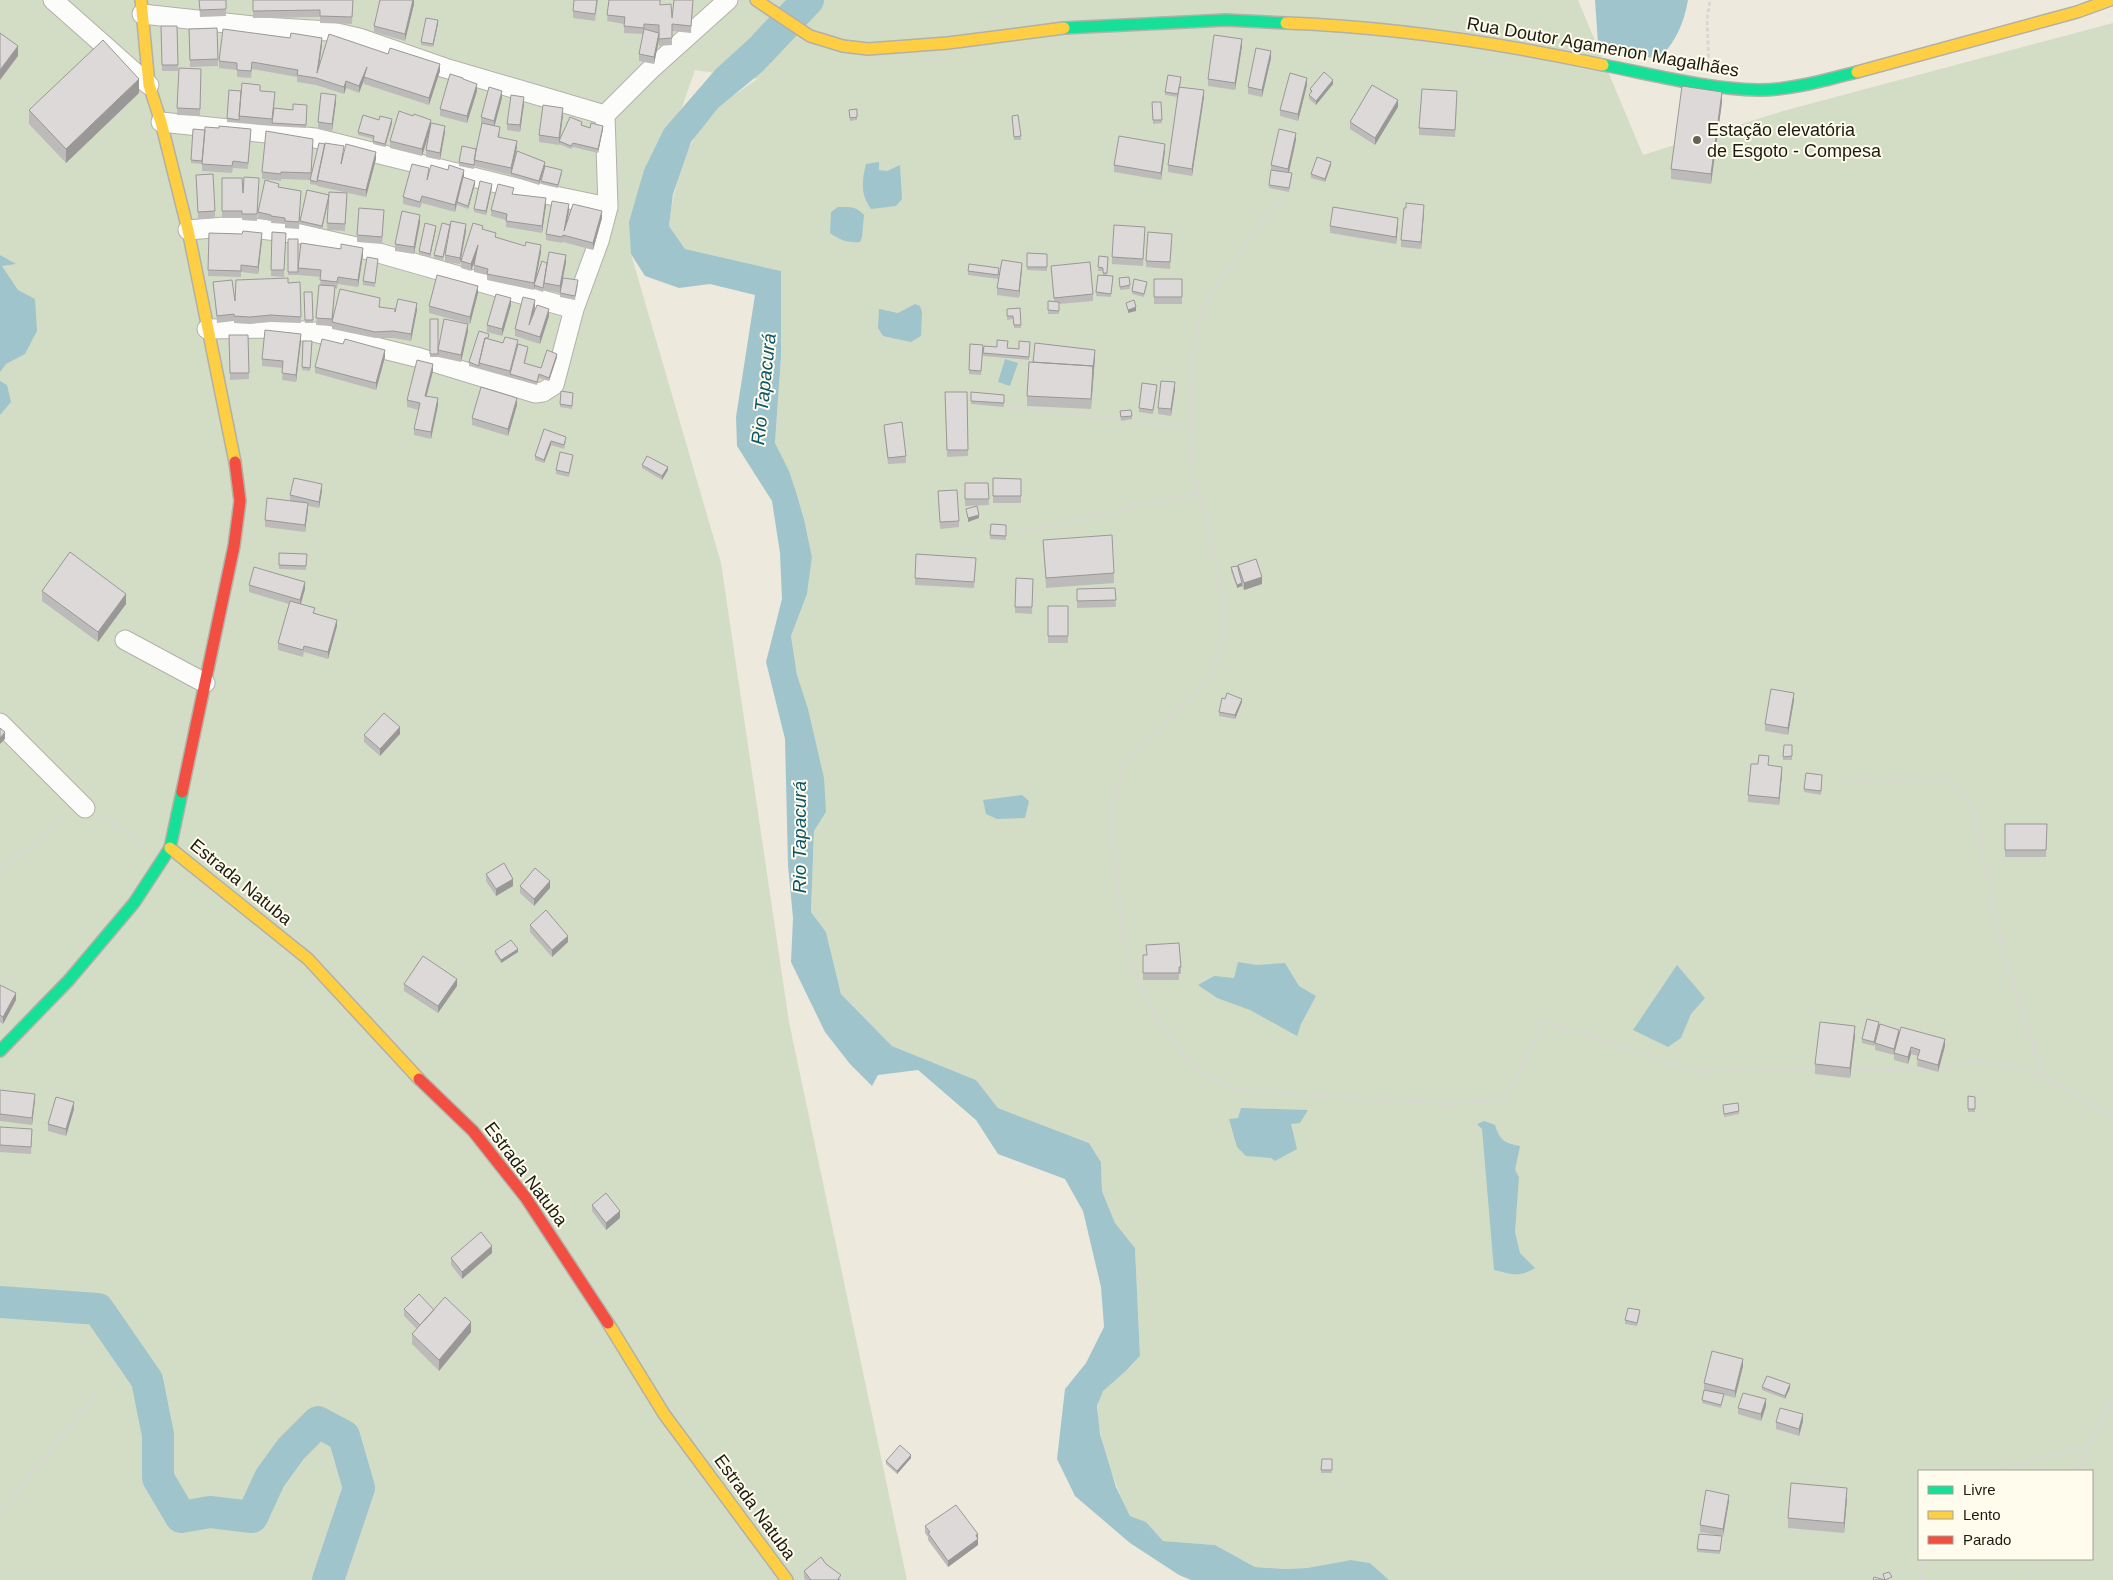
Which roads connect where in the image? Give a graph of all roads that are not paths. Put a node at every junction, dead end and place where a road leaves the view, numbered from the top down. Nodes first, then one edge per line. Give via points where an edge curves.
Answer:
1 (53, 0) edge
2 (728, 0) edge
3 (756, 0) edge
4 (2110, 0) edge
5 (141, 7) edge
6 (149, 85) junction
7 (605, 115) junction
8 (161, 122) junction
9 (608, 207) junction
10 (188, 230) junction
11 (574, 309) junction
12 (207, 329) junction
13 (125, 640) dead end
14 (205, 683) junction
15 (0, 723) edge
16 (85, 808) road end
17 (170, 848) junction
18 (0, 1051) edge
19 (787, 1580) edge

1 - 6 street
2 - 7 street
3 - 4 street, Rua Doutor Agamenon Magalhães via 798,29 826,42 868,49 948,43 1078,26 1226,20 1319,24 1462,40 1557,55 1710,86 1760,90 1791,88 1852,73
5 - 6 street
5 - 7 street via 263,27 328,31 359,38 445,68
6 - 8 street
7 - 9 street
8 - 9 street via 315,138
8 - 10 street
9 - 11 street
10 - 11 street via 237,226 300,234 366,249
10 - 12 street
11 - 12 street via 554,385 535,393 420,358 314,332 266,328
12 - 14 street via 235,460 240,501 234,546
13 - 14 street
14 - 17 street
15 - 16 street
17 - 18 street via 151,881 65,985
17 - 19 street, Estrada Natuba via 308,959 406,1067 473,1131 526,1198 664,1414

